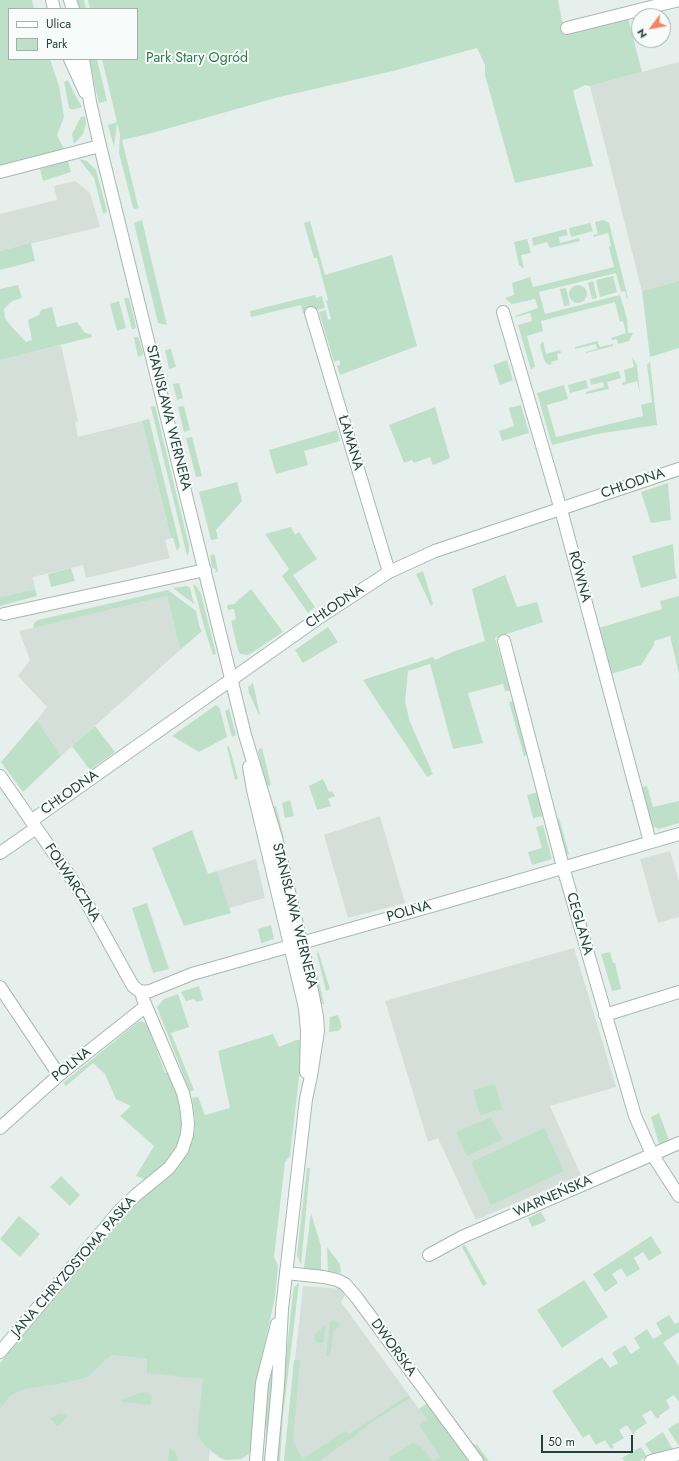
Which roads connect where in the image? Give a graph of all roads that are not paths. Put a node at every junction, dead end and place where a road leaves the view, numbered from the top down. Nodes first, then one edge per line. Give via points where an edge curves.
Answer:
1 (679, 0) edge
2 (567, 28) dead end
3 (70, 60) edge
4 (83, 60) edge
5 (90, 102) junction
6 (100, 146) junction
7 (0, 172) edge
8 (503, 312) dead end
9 (311, 313) dead end
10 (679, 469) edge
11 (561, 509) junction
12 (205, 570) junction
13 (389, 572) junction
14 (4, 614) dead end
15 (504, 641) dead end
16 (231, 680) junction
17 (0, 776) edge
18 (33, 824) junction
19 (679, 834) edge
20 (650, 842) junction
21 (0, 852) edge
22 (563, 867) junction
23 (296, 944) junction
24 (0, 987) edge
25 (141, 991) junction
26 (679, 992) edge
27 (146, 1006) junction
28 (605, 1015) junction
29 (59, 1075) junction
30 (0, 1128) edge
31 (679, 1143) edge
32 (652, 1154) junction
33 (679, 1196) edge
34 (429, 1255) dead end
35 (286, 1273) junction
36 (282, 1309) junction
37 (0, 1352) edge
38 (679, 1454) edge
39 (256, 1461) edge
40 (271, 1461) edge
41 (477, 1461) edge
42 (651, 1461) edge

1 - 2 street
3 - 5 street, STANISŁAWA WERNERA
4 - 5 street, STANISŁAWA WERNERA
5 - 6 street, STANISŁAWA WERNERA
6 - 7 street
6 - 12 street, STANISŁAWA WERNERA
8 - 11 street, RÓWNA
9 - 13 street, ŁAMANA
10 - 11 street, CHŁODNA
11 - 13 street, CHŁODNA via 435,551
11 - 20 street, RÓWNA
12 - 14 street
12 - 16 street, STANISŁAWA WERNERA
13 - 16 street, CHŁODNA
15 - 22 street, CEGLANA
16 - 18 street, CHŁODNA
16 - 23 street, STANISŁAWA WERNERA via 245,735 253,790
17 - 18 street, FOLWARCZNA
18 - 21 street, CHŁODNA
18 - 25 street, FOLWARCZNA via 88,904 129,979
19 - 20 street, POLNA
20 - 22 street, POLNA
22 - 23 street, POLNA
22 - 28 street, CEGLANA
23 - 25 street, POLNA via 192,974 150,991
23 - 35 street, STANISŁAWA WERNERA via 306,1019 306,1100
24 - 29 street
25 - 27 street, JANA CHRYZOSTOMA PASKA
26 - 28 street
27 - 29 street, POLNA
27 - 37 street, JANA CHRYZOSTOMA PASKA via 164,1045 186,1106 187,1135 182,1150 169,1168 121,1209
28 - 32 street, CEGLANA via 636,1116
29 - 30 street, POLNA
31 - 32 street, WARNEŃSKA
32 - 33 street, CEGLANA
32 - 34 street, WARNEŃSKA via 462,1237
35 - 36 street, STANISŁAWA WERNERA
35 - 41 street, DWORSKA via 324,1277 345,1284
36 - 39 street, STANISŁAWA WERNERA via 262,1383
36 - 40 street, STANISŁAWA WERNERA
38 - 42 street

